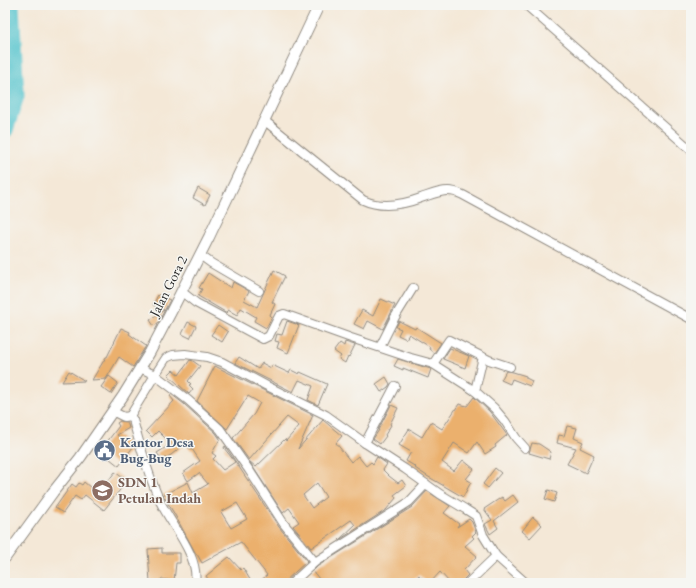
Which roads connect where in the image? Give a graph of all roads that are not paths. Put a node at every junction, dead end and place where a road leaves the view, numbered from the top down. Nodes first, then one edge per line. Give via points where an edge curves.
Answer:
1 (319, 5) edge
2 (526, 5) edge
3 (265, 121) junction
4 (691, 150) edge
5 (200, 255) junction
6 (413, 288) dead end
7 (259, 291) dead end
8 (182, 292) junction
9 (691, 319) edge
10 (380, 347) junction
11 (483, 357) junction
12 (433, 364) junction
13 (510, 367) dead end
14 (140, 368) junction
15 (155, 375) junction
16 (395, 386) dead end
17 (475, 391) junction
18 (112, 411) junction
19 (130, 416) junction
20 (365, 443) junction
21 (525, 448) dead end
22 (426, 484) junction
23 (496, 556) junction
24 (5, 558) edge
25 (315, 562) junction
26 (195, 583) edge
27 (292, 583) edge
28 (468, 583) edge
29 (526, 583) edge

1 - 3 street, Jalan Gora 2
2 - 4 street
3 - 5 street, Jalan Gora 2
3 - 9 street via 371,204 395,205 450,191 464,195
5 - 7 street
5 - 8 street, Jalan Gora 2
6 - 10 street
8 - 10 street via 196,303 263,339 269,336 282,314
8 - 14 street, Jalan Gora 2
10 - 12 street
11 - 12 street via 448,340
11 - 13 street
11 - 17 street
12 - 17 street
14 - 15 street
14 - 18 street, Jalan Gora 2
15 - 19 street
15 - 20 street via 166,358 173,355 213,358 326,415
15 - 25 street via 213,422 249,470 284,524
16 - 20 street
17 - 21 street via 505,420
18 - 19 street via 124,417
18 - 24 street, Jalan Gora 2
19 - 26 street via 159,499 193,562
20 - 22 street
22 - 23 street via 476,516 483,535
22 - 25 street via 409,502
23 - 28 street
23 - 29 street
25 - 27 street

